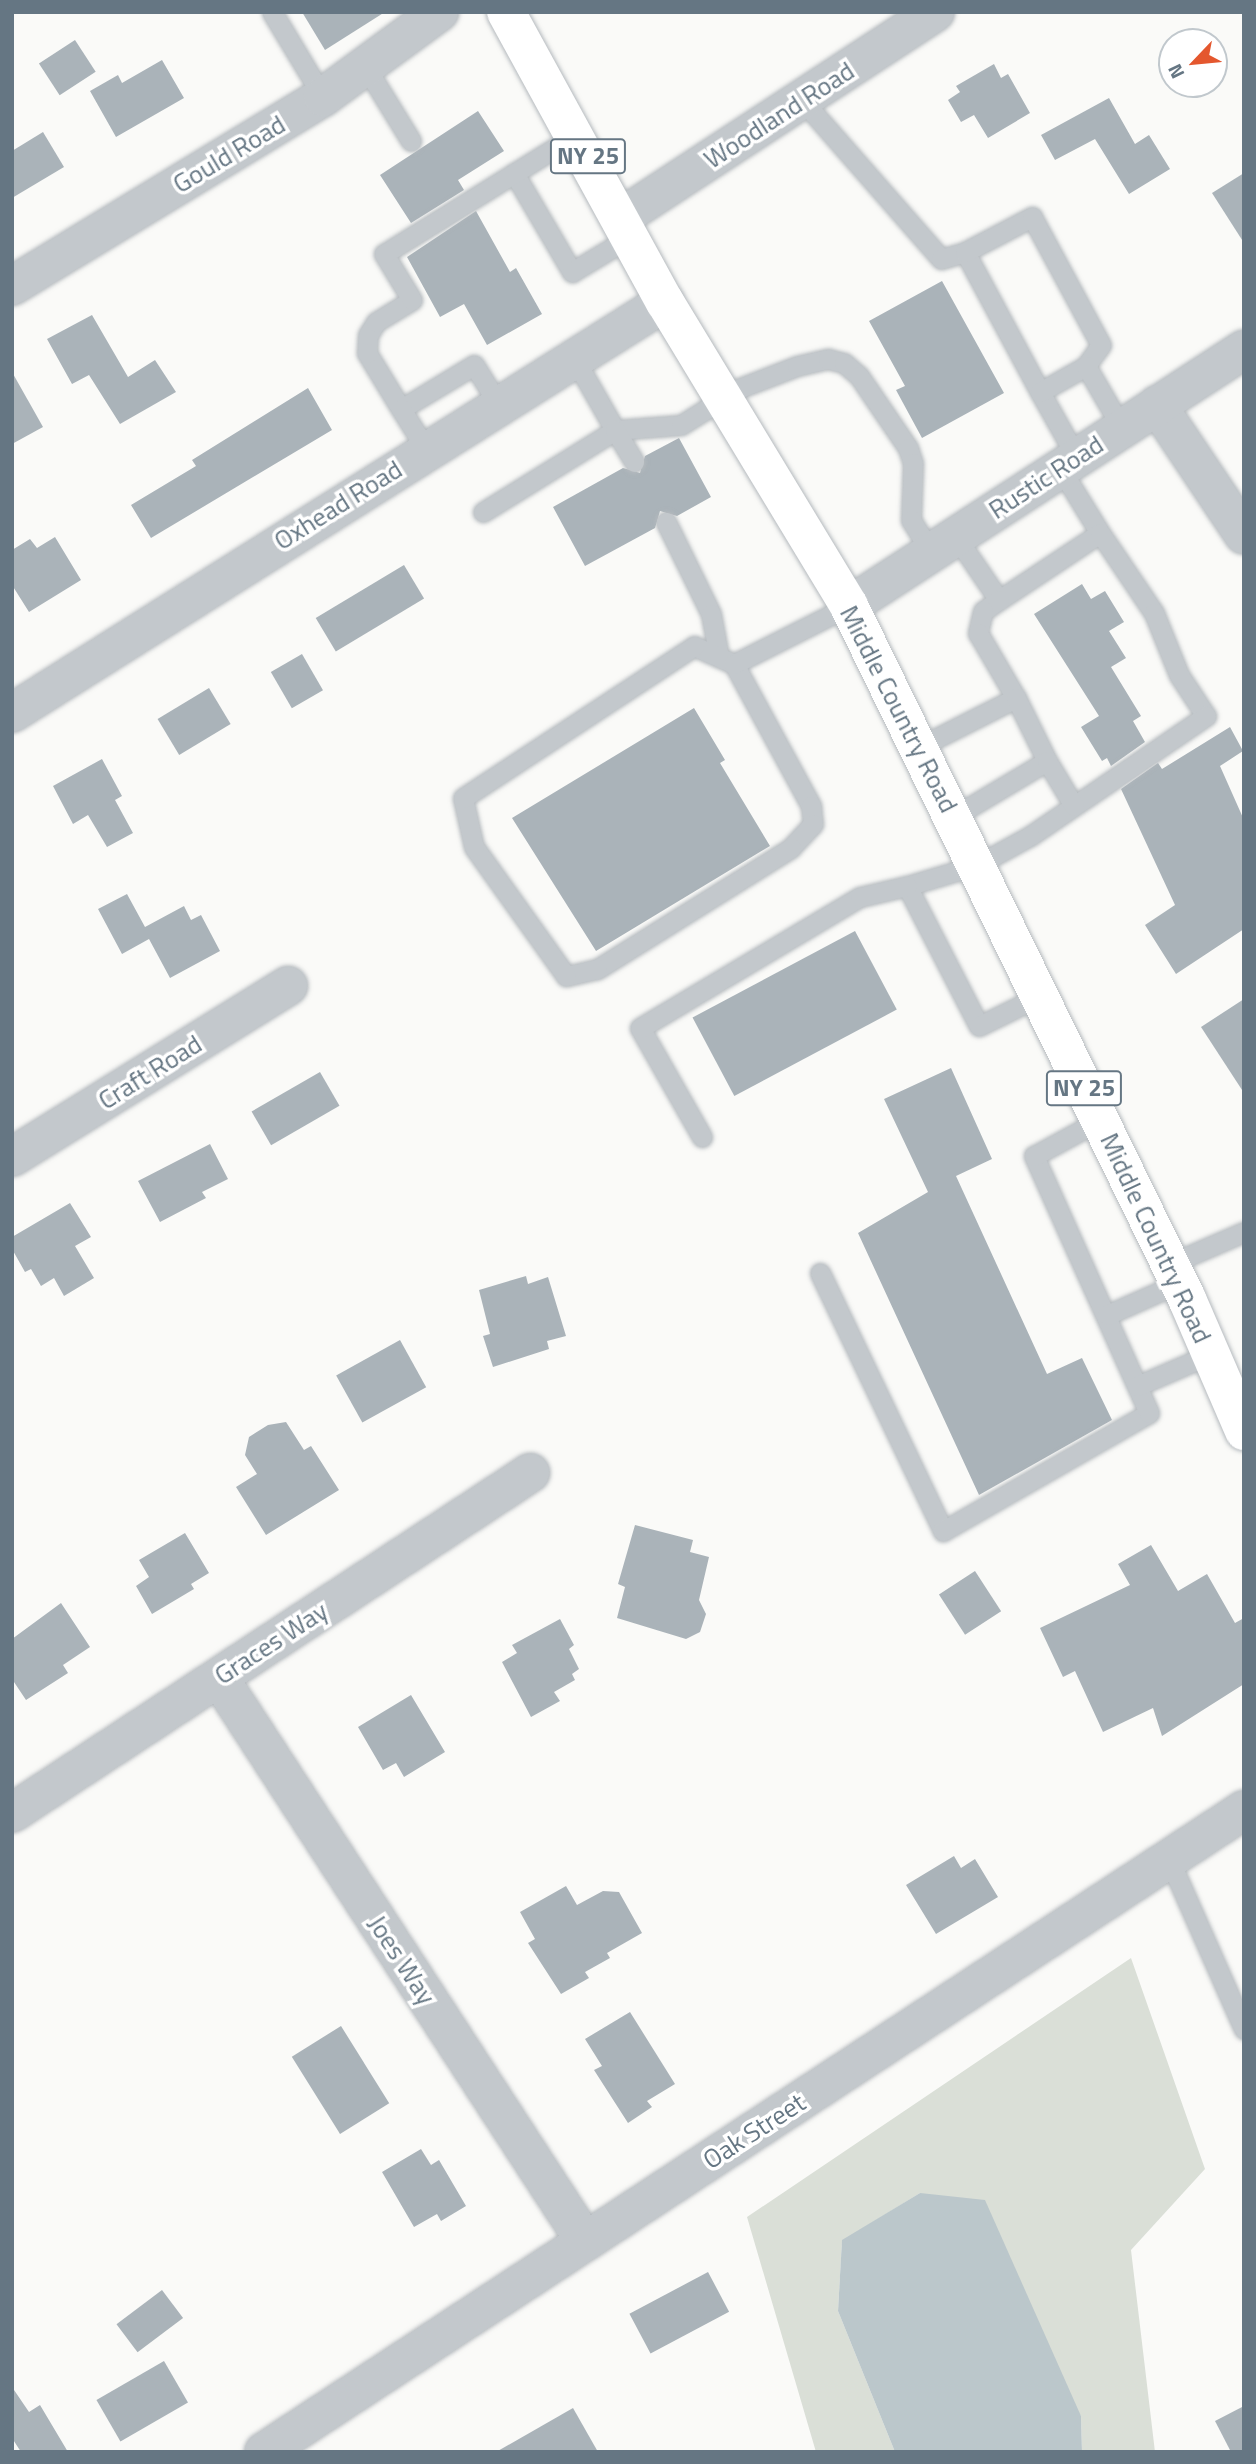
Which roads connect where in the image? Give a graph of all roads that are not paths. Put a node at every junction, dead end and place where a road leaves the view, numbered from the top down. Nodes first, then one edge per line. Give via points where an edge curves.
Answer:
1 (272, 12) edge
2 (439, 12) edge
3 (506, 12) edge
4 (935, 12) edge
5 (365, 66) junction
6 (323, 97) junction
7 (802, 100) junction
8 (576, 135) junction
9 (411, 141) dead end
10 (514, 173) junction
11 (627, 227) junction
12 (965, 252) junction
13 (12, 286) edge
14 (666, 302) junction
15 (1244, 349) edge
16 (574, 358) junction
17 (1086, 366) junction
18 (1040, 392) junction
19 (723, 397) junction
20 (499, 405) junction
21 (1157, 405) junction
22 (401, 409) junction
23 (1122, 428) junction
24 (615, 430) junction
25 (426, 450) junction
26 (634, 462) dead end
27 (1068, 463) junction
28 (483, 512) dead end
29 (666, 522) dead end
30 (1100, 533) junction
31 (1244, 535) edge
32 (944, 545) junction
33 (999, 600) junction
34 (849, 606) junction
35 (726, 660) junction
36 (1016, 698) junction
37 (12, 713) edge
38 (919, 747) junction
39 (1047, 761) junction
40 (1074, 806) junction
41 (953, 817) junction
42 (977, 865) junction
43 (906, 887) junction
44 (288, 986) dead end
45 (1040, 996) junction
46 (1100, 1120) junction
47 (702, 1137) dead end
48 (12, 1157) edge
49 (1244, 1233) edge
50 (820, 1273) dead end
51 (1174, 1274) junction
52 (1107, 1315) junction
53 (1211, 1354) junction
54 (1137, 1386) junction
55 (1244, 1431) edge
56 (530, 1473) dead end
57 (219, 1678) junction
58 (1244, 1810) edge
59 (12, 1813) edge
60 (1170, 1859) junction
61 (1244, 2029) edge
62 (585, 2241) junction
63 (264, 2452) edge

1 - 6 lane
2 - 5 street, Gould Road
3 - 8 main road, Middle Country Road / NY 25
4 - 7 street, Woodland Road
5 - 6 street, Gould Road
5 - 9 lane
6 - 13 street, Gould Road
7 - 11 street, Woodland Road
7 - 12 lane via 941,259
8 - 10 lane
8 - 11 main road, Middle Country Road / NY 25
10 - 11 lane via 572,272
10 - 22 lane via 384,254 412,300 376,322 368,335 367,354
11 - 14 main road, Middle Country Road / NY 25
12 - 17 lane via 1032,217 1101,345
12 - 18 lane
14 - 16 street, Oxhead Road
14 - 19 main road, Middle Country Road / NY 25
15 - 21 street, Rustic Road
16 - 20 street, Oxhead Road
16 - 24 lane
17 - 18 lane
17 - 23 lane
18 - 27 lane
19 - 24 lane via 681,425
19 - 32 lane via 797,366 828,359 844,363 859,376 908,448 913,463 911,520
19 - 34 main road, Middle Country Road / NY 25
20 - 22 lane via 474,365
20 - 25 street, Oxhead Road
21 - 23 street, Rustic Road
21 - 31 street
22 - 25 lane
23 - 27 street, Rustic Road
24 - 26 lane
24 - 28 lane
25 - 37 street, Oxhead Road
27 - 30 lane
27 - 32 street, Rustic Road
29 - 35 lane via 711,614
30 - 33 lane
30 - 40 lane via 1154,613 1179,675 1206,716
32 - 33 lane
32 - 34 street, Rustic Road
33 - 36 lane via 983,611 978,633
34 - 35 lane
34 - 38 main road, Middle Country Road / NY 25
35 - 35 lane via 694,646 463,798 474,847 566,976 597,969 791,848 813,824 811,806
36 - 38 lane
36 - 39 lane
38 - 41 main road, Middle Country Road / NY 25
39 - 40 lane
39 - 41 lane
40 - 42 lane
41 - 42 main road, Middle Country Road / NY 25
42 - 43 lane
42 - 45 main road, Middle Country Road / NY 25
43 - 45 lane via 979,1026
43 - 47 lane via 860,897 640,1028
44 - 48 street, Craft Road
45 - 46 main road, Middle Country Road / NY 25
46 - 51 main road, Middle Country Road / NY 25
46 - 52 lane via 1034,1156
49 - 51 lane
50 - 54 lane via 943,1531 1149,1413
51 - 52 lane
51 - 53 main road, Middle Country Road / NY 25
52 - 54 lane
53 - 54 lane
53 - 55 main road, Middle Country Road / NY 25
56 - 57 street, Graces Way
57 - 59 street, Graces Way
57 - 62 street, Joes Way
58 - 60 street, Oak Street
60 - 61 lane
60 - 62 street, Oak Street
62 - 63 street, Oak Street

